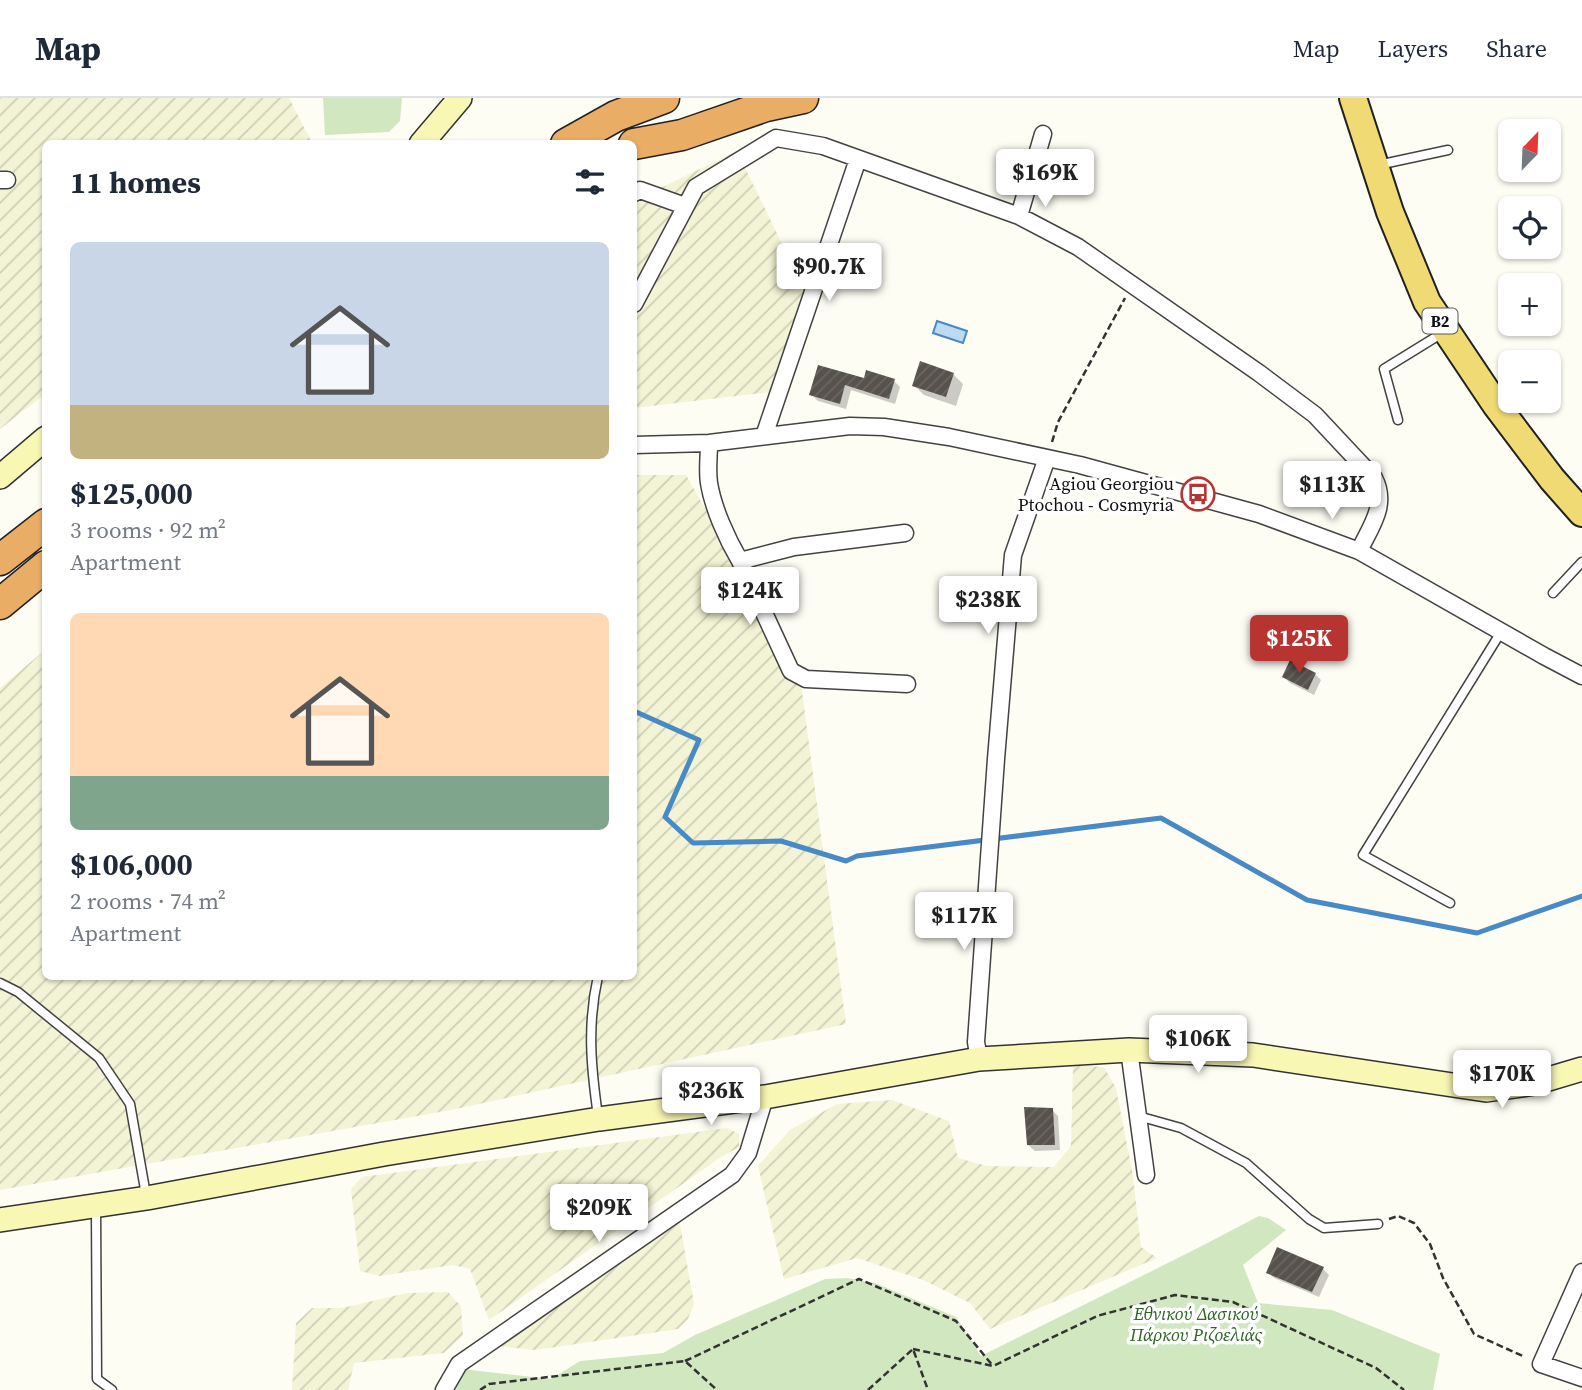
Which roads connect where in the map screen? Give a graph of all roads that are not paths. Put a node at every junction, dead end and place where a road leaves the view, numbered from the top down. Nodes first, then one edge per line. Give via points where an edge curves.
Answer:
1 (460, 98) edge
2 (650, 98) edge
3 (664, 98) edge
4 (747, 98) edge
5 (803, 98) edge
6 (1353, 98) edge
7 (617, 116) junction
8 (1043, 134) dead end
9 (424, 140) edge
10 (573, 140) edge
11 (637, 142) edge
12 (637, 143) edge
13 (1448, 150) dead end
14 (858, 159) junction
15 (1375, 166) junction
16 (637, 192) edge
17 (685, 206) junction
18 (1019, 216) junction
19 (637, 298) edge
20 (1447, 331) junction
21 (1398, 420) dead end
22 (764, 436) junction
23 (42, 441) edge
24 (709, 443) junction
25 (637, 445) edge
26 (1047, 458) junction
27 (0, 477) edge
28 (1582, 513) edge
29 (42, 527) edge
30 (905, 533) dead end
31 (1359, 551) junction
32 (0, 559) edge
33 (740, 561) junction
34 (1582, 562) edge
35 (42, 569) edge
36 (1553, 593) dead end
37 (0, 604) edge
38 (1501, 632) junction
39 (1582, 676) edge
40 (907, 684) dead end
41 (1450, 903) dead end
42 (597, 980) edge
43 (0, 983) edge
44 (1129, 1050) junction
45 (979, 1059) junction
46 (1582, 1069) edge
47 (765, 1097) junction
48 (1138, 1116) junction
49 (599, 1119) junction
50 (1146, 1175) dead end
51 (147, 1198) junction
52 (96, 1206) junction
53 (0, 1220) edge
54 (1378, 1224) road end
55 (1582, 1272) edge
56 (1582, 1378) edge
57 (112, 1390) edge
58 (444, 1390) edge

1 - 9 main road
2 - 7 highway
3 - 7 highway
4 - 11 highway
5 - 12 highway via 682,135
6 - 15 main road, B2
7 - 10 highway
8 - 18 street
13 - 15 lane
14 - 17 street via 824,146 776,138 696,187
14 - 18 street
14 - 22 street
15 - 20 main road, B2 via 1427,302
16 - 17 street
17 - 19 street
18 - 31 street via 1078,247 1315,415 1379,487 1378,512
20 - 21 lane via 1384,369
20 - 28 main road, B2 via 1496,405
22 - 24 street
22 - 26 street via 866,425
23 - 27 main road
24 - 25 street
24 - 33 street via 711,493
26 - 31 street via 1259,514
26 - 45 street via 1013,555 976,1042
29 - 32 highway
30 - 33 street via 794,547
31 - 38 street
33 - 40 street via 791,671 806,679
34 - 36 lane
35 - 37 highway
38 - 39 street
38 - 41 lane via 1363,855
42 - 49 lane via 590,1039
43 - 51 lane via 18,992 99,1058 130,1104
44 - 45 main road
44 - 46 main road via 1253,1055 1486,1090 1535,1083
44 - 48 street
45 - 47 main road
47 - 49 main road
47 - 58 street via 748,1153 732,1175 459,1364
48 - 50 street
48 - 54 lane via 1181,1128 1246,1163 1325,1228
49 - 51 main road via 384,1153
51 - 52 main road
52 - 53 main road
52 - 57 lane via 97,1379
55 - 56 street via 1541,1364

